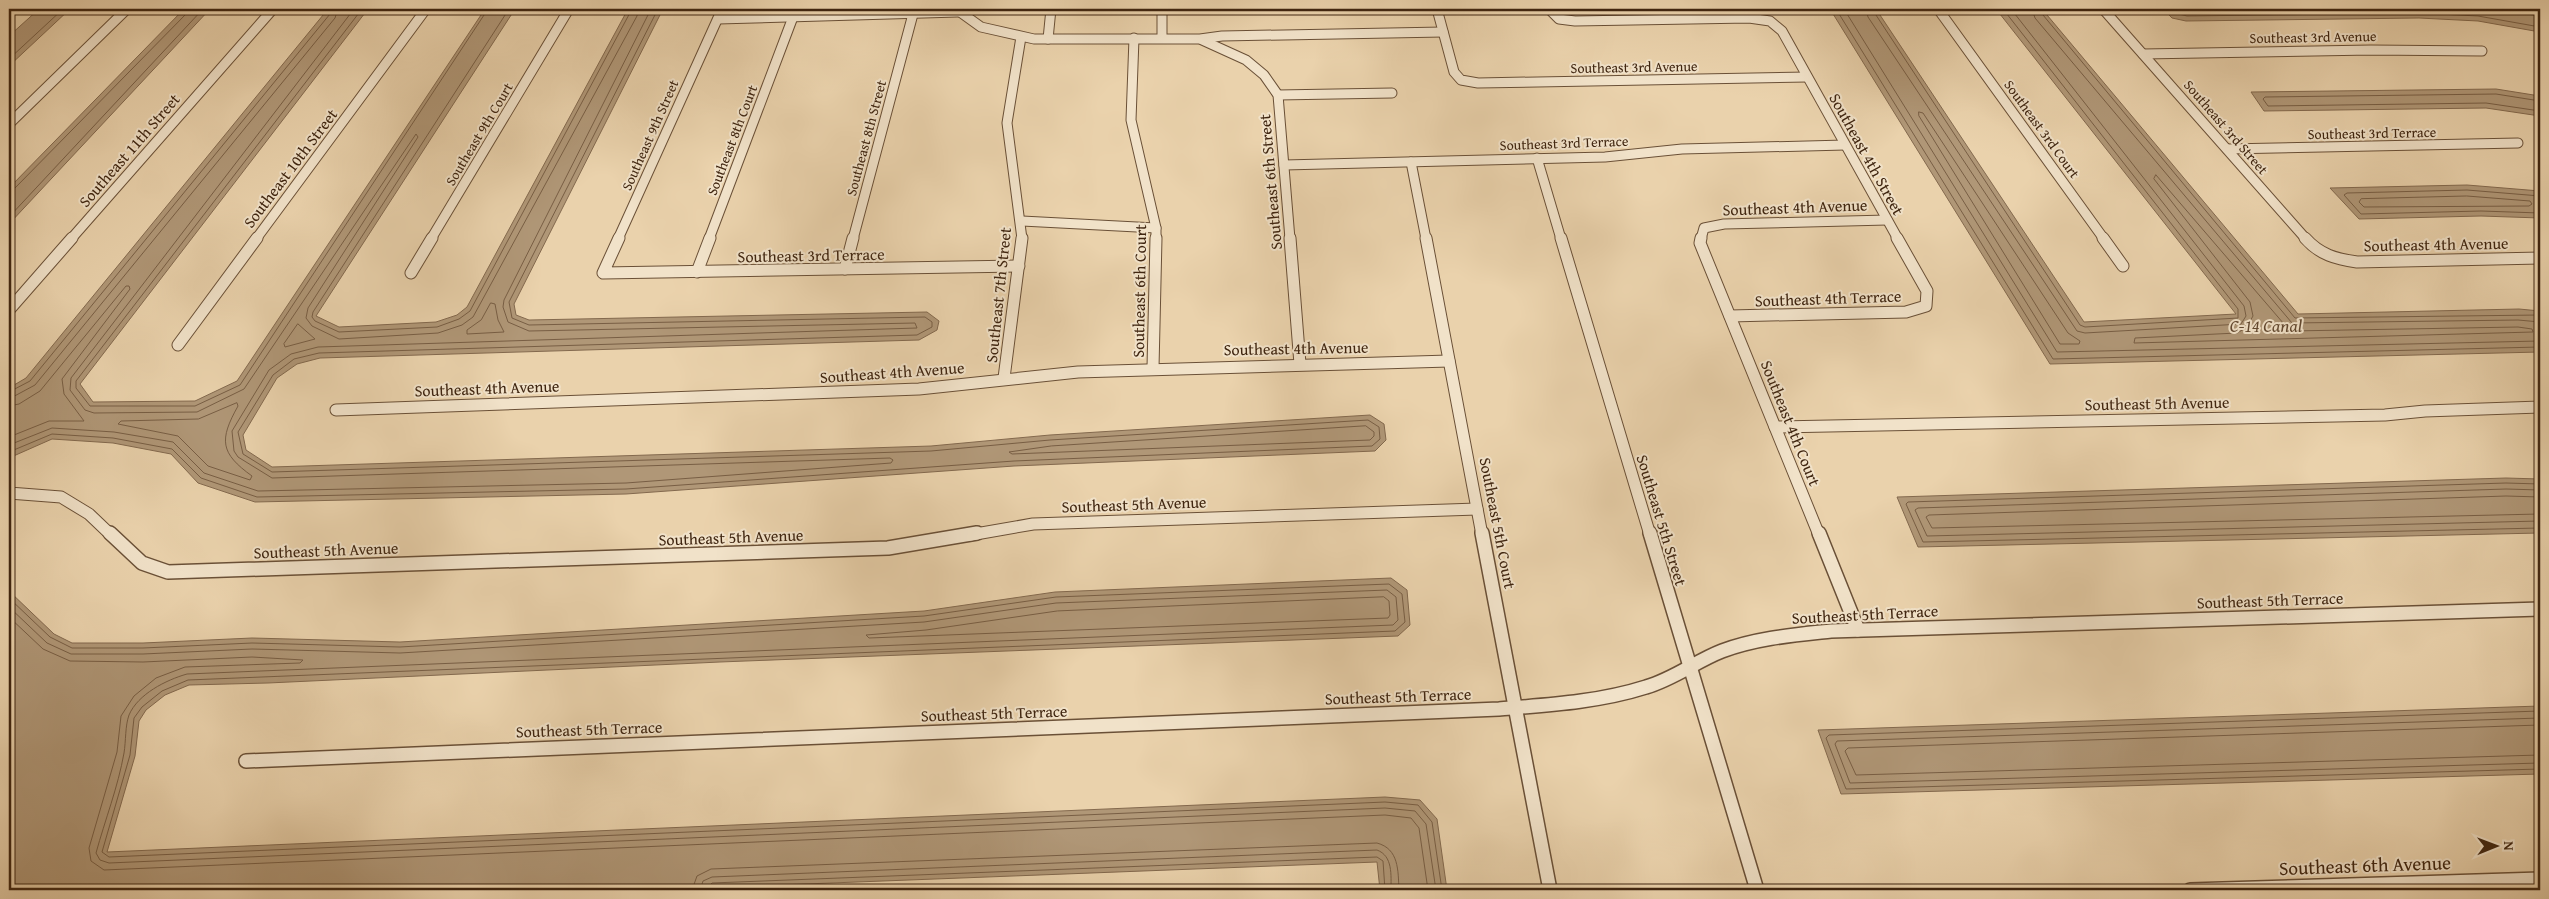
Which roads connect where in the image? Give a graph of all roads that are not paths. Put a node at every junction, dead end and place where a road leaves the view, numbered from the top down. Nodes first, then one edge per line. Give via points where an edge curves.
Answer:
1 (127, 9) edge
2 (273, 9) edge
3 (426, 9) edge
4 (569, 9) edge
5 (722, 9) edge
6 (1052, 9) edge
7 (1162, 9) edge
8 (1437, 9) edge
9 (1549, 9) edge
10 (1938, 9) edge
11 (2103, 9) edge
12 (957, 10) edge
13 (912, 14) junction
14 (793, 17) junction
15 (718, 19) junction
16 (1443, 32) junction
17 (1021, 37) junction
18 (1162, 37) junction
19 (1134, 38) junction
20 (1048, 39) junction
21 (1200, 39) junction
22 (2482, 51) dead end
23 (2143, 54) junction
24 (1808, 77) junction
25 (1392, 93) dead end
26 (1278, 95) junction
27 (9, 124) edge
28 (2518, 143) dead end
29 (1845, 145) junction
30 (2227, 149) junction
31 (1537, 158) junction
32 (1410, 162) junction
33 (1284, 165) junction
34 (1887, 220) junction
35 (1022, 221) junction
36 (1156, 228) junction
37 (1704, 228) joint
38 (2332, 258) joint
39 (2540, 258) edge
40 (1019, 266) junction
41 (2123, 266) dead end
42 (846, 269) junction
43 (697, 272) junction
44 (411, 273) dead end
45 (603, 273) joint
46 (1926, 306) joint
47 (9, 310) edge
48 (1730, 316) junction
49 (178, 345) dead end
50 (1449, 361) junction
51 (1300, 364) junction
52 (1153, 368) junction
53 (1004, 378) junction
54 (2540, 407) edge
55 (336, 410) dead end
56 (1775, 427) junction
57 (9, 493) edge
58 (1477, 508) junction
59 (2540, 609) edge
60 (1858, 630) junction
61 (1690, 667) junction
62 (1516, 708) junction
63 (246, 761) dead end
64 (2540, 879) edge
65 (1550, 890) edge
66 (1757, 890) edge
67 (2190, 890) edge

1 - 27 street
2 - 47 street, Southeast 11th Street
3 - 49 street, Southeast 10th Street
4 - 44 street, Southeast 9th Court
5 - 15 street, Southeast 9th Street
6 - 20 street
7 - 18 street
8 - 16 street
9 - 24 street, Southeast 4th Street via 1559,19 1575,22 1750,18 1770,21 1782,31
10 - 41 street, Southeast 3rd Court
11 - 23 street, Southeast 3rd Street
12 - 13 street
12 - 17 street via 981,27
13 - 14 street
13 - 42 street, Southeast 8th Street
14 - 15 street
14 - 43 street, Southeast 8th Court
15 - 45 street, Southeast 9th Street
16 - 21 street
16 - 24 street, Southeast 3rd Avenue via 1454,72 1461,80 1478,83
17 - 20 street
17 - 35 street, Southeast 7th Street via 1007,128
18 - 19 street
18 - 21 street
19 - 20 street
19 - 36 street, Southeast 6th Court via 1131,120
21 - 26 street, Southeast 6th Street via 1229,50 1258,68
22 - 23 street, Southeast 3rd Avenue
23 - 30 street, Southeast 3rd Street
24 - 29 street, Southeast 4th Street
25 - 26 street
26 - 33 street, Southeast 6th Street
28 - 30 street, Southeast 3rd Terrace
29 - 31 street, Southeast 3rd Terrace via 1682,149 1636,155
29 - 34 street, Southeast 4th Street
30 - 38 street, Southeast 3rd Street via 2312,246
31 - 32 street, Southeast 3rd Terrace
31 - 61 street, Southeast 5th Street
32 - 33 street, Southeast 3rd Terrace
32 - 50 street, Southeast 5th Court
33 - 51 street, Southeast 6th Street
34 - 37 street, Southeast 4th Avenue via 1724,224
34 - 46 street, Southeast 4th Street via 1927,291
35 - 36 street
35 - 40 street, Southeast 7th Street
36 - 52 street, Southeast 6th Court
37 - 48 street, Southeast 4th Court via 1700,243
38 - 39 street, Southeast 4th Avenue via 2357,262
40 - 42 street, Southeast 3rd Terrace
40 - 53 street, Southeast 7th Street
42 - 43 street, Southeast 3rd Terrace
43 - 45 street, Southeast 3rd Terrace
46 - 48 street, Southeast 4th Terrace via 1906,312
48 - 56 street, Southeast 4th Court
50 - 51 street, Southeast 4th Avenue
50 - 58 street, Southeast 5th Court
51 - 52 street, Southeast 4th Avenue
52 - 53 street, Southeast 4th Avenue
53 - 55 street, Southeast 4th Avenue via 953,386 883,391
54 - 56 street, Southeast 5th Avenue via 2377,415
56 - 60 street, Southeast 4th Court
57 - 58 street, Southeast 5th Avenue via 61,498 89,514 142,563 168,572 888,548 1033,524
58 - 62 street, Southeast 5th Court
59 - 60 street, Southeast 5th Terrace
60 - 61 street, Southeast 5th Terrace via 1755,641 1722,651
61 - 62 street, Southeast 5th Terrace via 1670,680 1598,699
61 - 66 street, Southeast 5th Street
62 - 63 street, Southeast 5th Terrace
62 - 65 street, Southeast 5th Court
64 - 67 street, Southeast 6th Avenue

